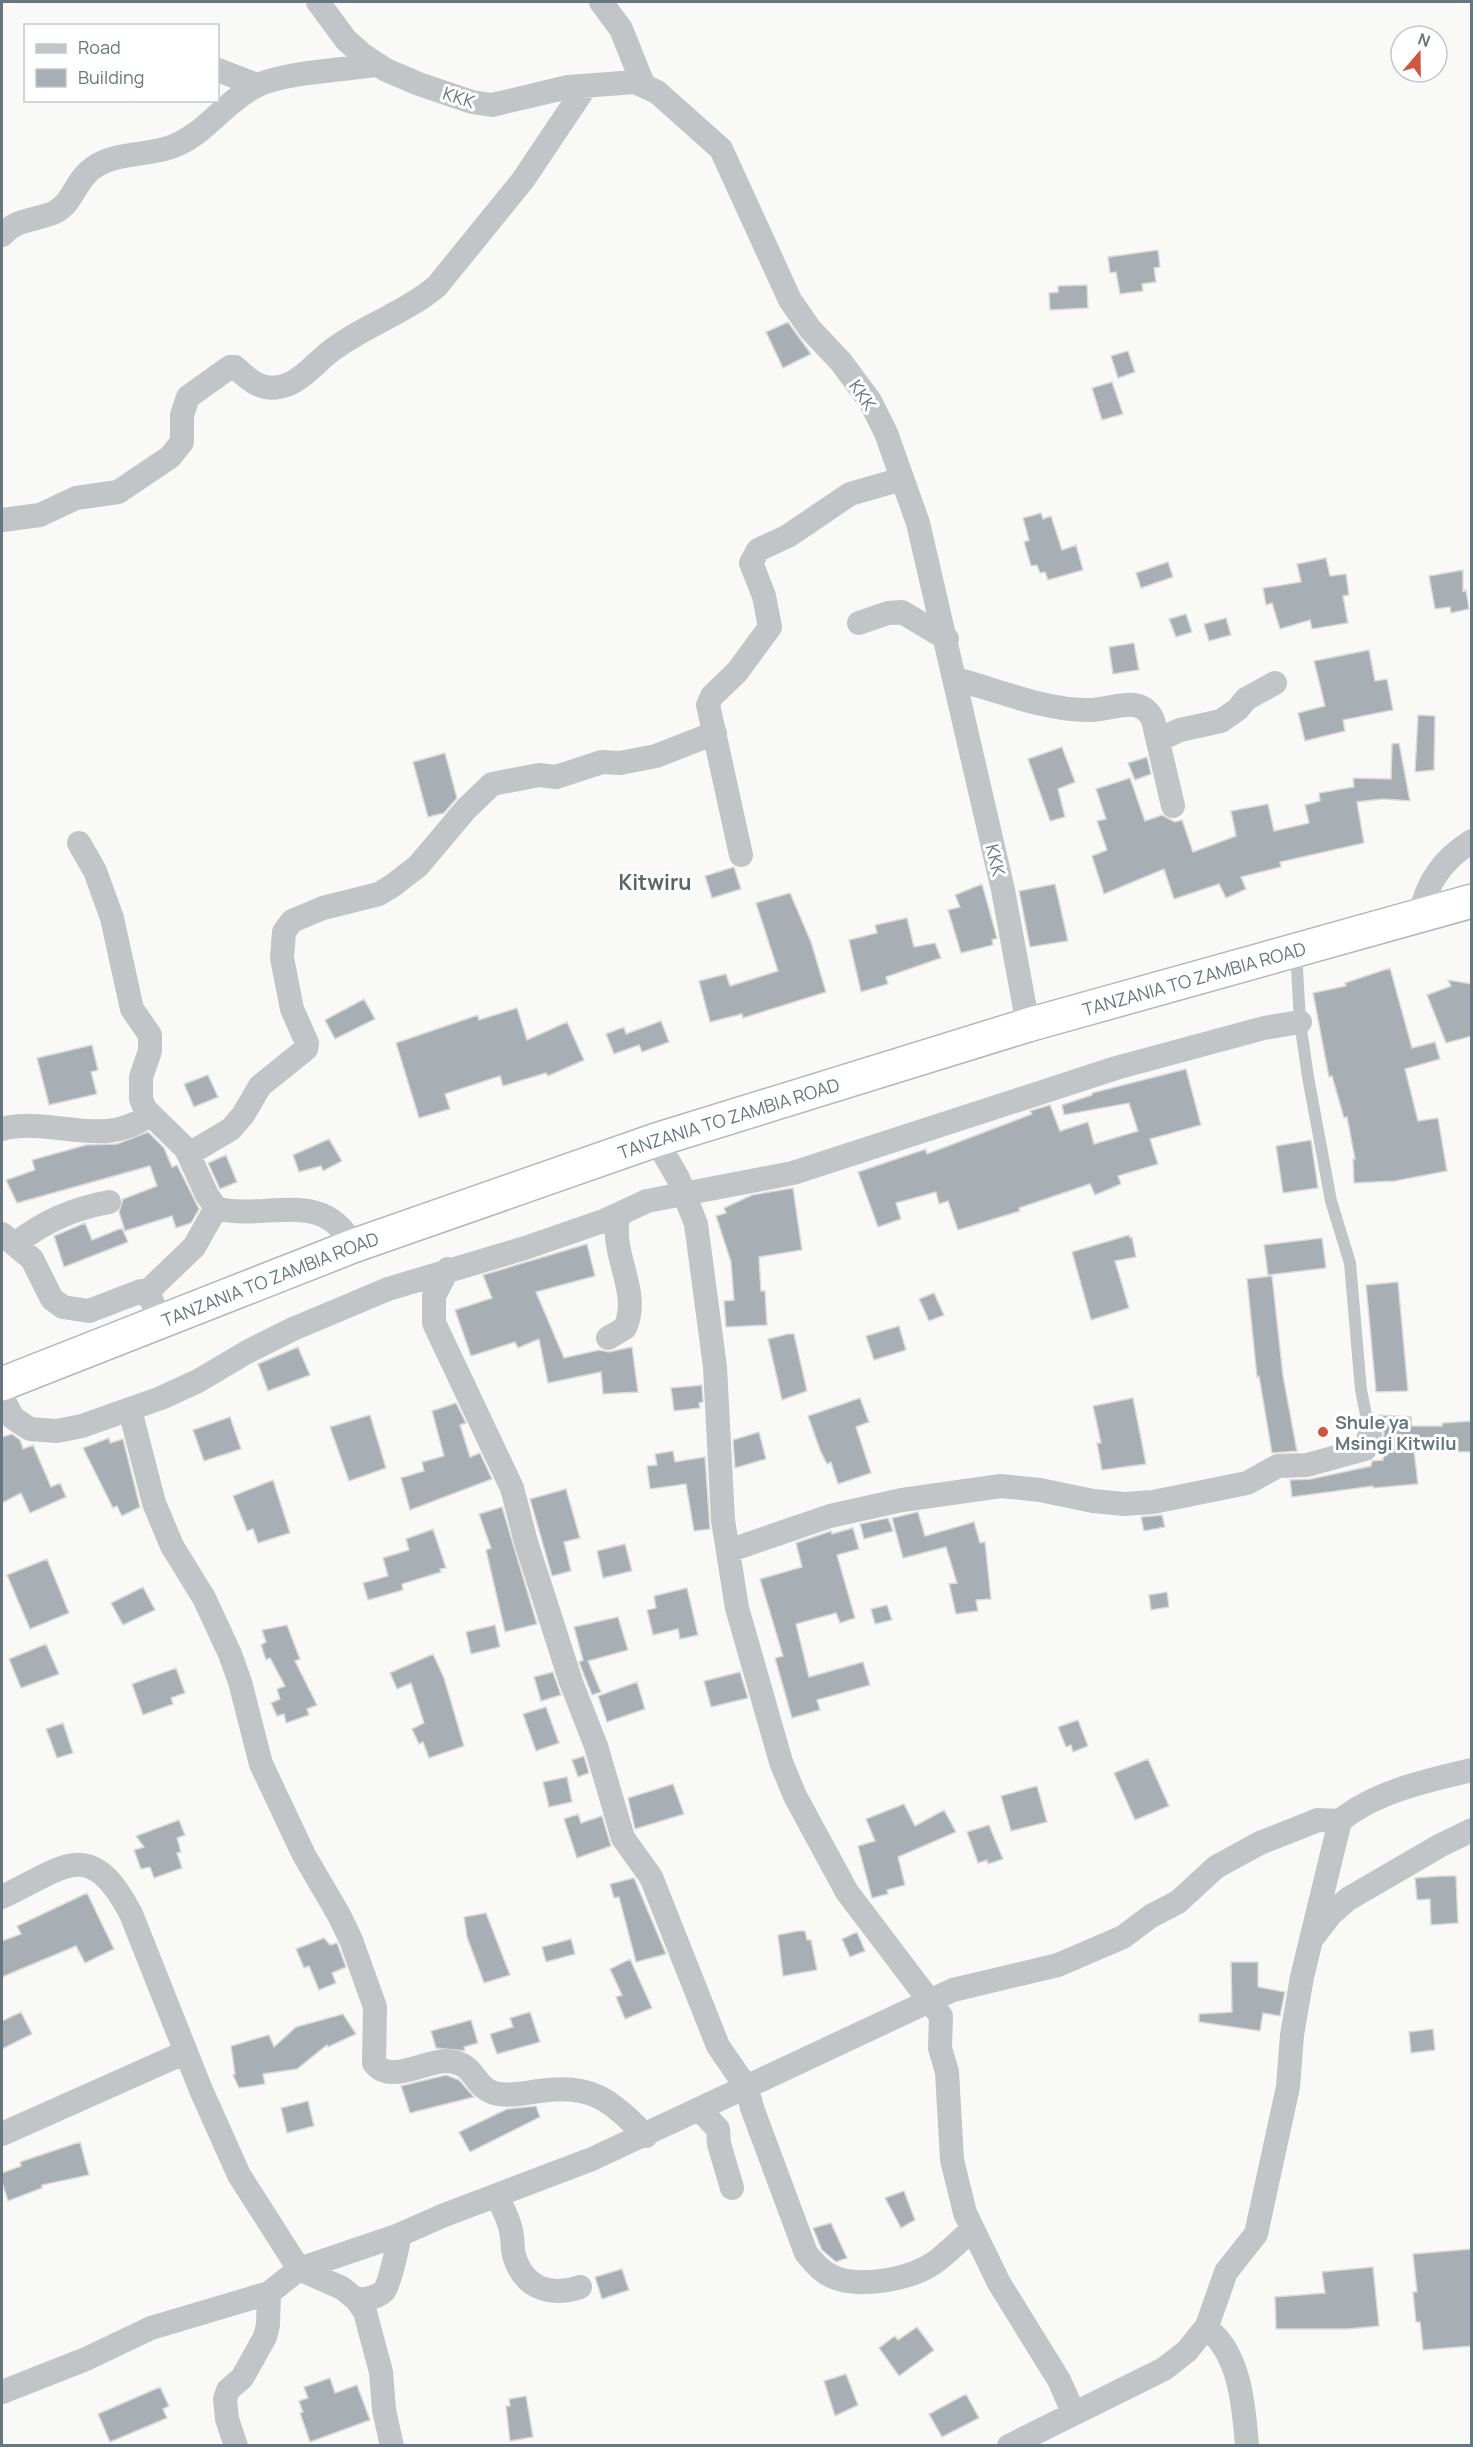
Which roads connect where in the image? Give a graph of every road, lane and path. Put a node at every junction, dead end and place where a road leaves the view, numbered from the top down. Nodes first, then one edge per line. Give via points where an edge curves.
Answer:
1 (318, 2) edge
2 (601, 2) edge
3 (381, 68) junction
4 (219, 70) edge
5 (643, 84) junction
6 (257, 86) junction
7 (586, 86) junction
8 (2, 235) edge
9 (902, 479) junction
10 (2, 520) edge
11 (859, 623) dead end
12 (947, 639) junction
13 (955, 679) junction
14 (1275, 683) dead end
15 (715, 733) junction
16 (1158, 740) junction
17 (1173, 806) dead end
18 (1472, 841) edge
19 (79, 843) dead end
20 (741, 855) dead end
21 (1472, 901) edge
22 (1420, 915) junction
23 (1296, 949) junction
24 (1300, 1022) junction
25 (1028, 1025) junction
26 (149, 1115) junction
27 (2, 1129) edge
28 (656, 1140) junction
29 (189, 1154) junction
30 (684, 1194) junction
31 (109, 1202) dead end
32 (216, 1208) junction
33 (619, 1215) junction
34 (8, 1239) edge
35 (353, 1246) junction
36 (448, 1269) junction
37 (146, 1293) junction
38 (160, 1322) junction
39 (608, 1338) dead end
40 (2, 1384) edge
41 (2, 1397) edge
42 (130, 1410) junction
43 (1370, 1434) joint
44 (728, 1551) junction
45 (1472, 1770) edge
46 (1340, 1821) junction
47 (1472, 1830) edge
48 (2, 1897) edge
49 (1310, 1941) junction
50 (927, 2001) junction
51 (186, 2052) junction
52 (747, 2088) junction
53 (700, 2110) junction
54 (2, 2134) edge
55 (646, 2136) junction
56 (732, 2188) dead end
57 (497, 2196) junction
58 (973, 2229) junction
59 (399, 2235) junction
60 (299, 2269) junction
61 (580, 2287) dead end
62 (269, 2293) junction
63 (357, 2300) junction
64 (1206, 2328) junction
65 (2, 2392) edge
66 (1073, 2412) junction
67 (1018, 2443) edge
68 (236, 2445) edge
69 (392, 2445) edge
70 (1247, 2445) edge

1 - 3 street via 346,40
2 - 5 street via 621,29
3 - 6 street via 328,70
3 - 7 street, KKK via 492,105
4 - 6 street
5 - 7 street, KKK
5 - 9 street, KKK via 685,114 721,149 790,300 870,401
6 - 8 street via 201,131 173,147 94,166 56,211 20,221
7 - 10 street via 523,180 423,298 329,352 289,384 261,386 230,367 188,397 182,414 182,442 176,452 118,492 76,498 40,515
9 - 12 street, KKK via 918,523
9 - 15 street via 850,494 754,554 751,563 764,596 770,627 737,672 709,700
11 - 12 street via 902,612
12 - 13 street, KKK
13 - 16 street via 1075,709 1136,705 1150,713
13 - 25 street, KKK via 1003,890
14 - 16 street via 1256,692 1221,721 1180,730
15 - 20 street
15 - 29 street via 656,756 602,762 556,777 533,776 492,784 418,866 392,886 379,894 323,908 292,921 284,932 282,958 292,1009 306,1049 260,1086 231,1129
16 - 17 street
18 - 22 street via 1456,851 1436,873 1425,892
19 - 26 street via 95,871 112,918 132,1009 150,1035 141,1089
21 - 22 highway, TANZANIA TO ZAMBIA ROAD
22 - 23 highway, TANZANIA TO ZAMBIA ROAD
23 - 24 lane
23 - 25 highway, TANZANIA TO ZAMBIA ROAD
24 - 30 street via 1116,1068 793,1173
24 - 43 lane via 1331,1201 1350,1263 1361,1390
25 - 28 highway, TANZANIA TO ZAMBIA ROAD
26 - 27 street via 134,1126 112,1131 23,1125
26 - 29 street via 172,1133
28 - 30 street
28 - 35 highway, TANZANIA TO ZAMBIA ROAD
29 - 32 street
30 - 33 street via 647,1201
30 - 44 street via 696,1224 715,1367
31 - 34 street via 73,1210
32 - 35 street via 308,1211 329,1219
32 - 37 street via 194,1247
33 - 36 street via 525,1248
33 - 39 street via 616,1236 631,1311 625,1328
34 - 37 street via 32,1259 52,1299 63,1308 89,1311 136,1291
35 - 38 highway, TANZANIA TO ZAMBIA ROAD
36 - 42 street via 310,1322 198,1381
36 - 52 street via 434,1296 434,1323 512,1488 529,1552 596,1746 623,1838 651,1877 718,2046
37 - 38 street
38 - 40 highway, TANZANIA TO ZAMBIA ROAD
41 - 42 street via 17,1423 42,1431 82,1426
42 - 55 street via 154,1503 230,1654 261,1764 304,1855 351,1940 375,2007 374,2063 391,2072 456,2062 470,2069 487,2090 499,2094 558,2088 587,2091 617,2106
43 - 44 street via 1365,1449 1354,1454 1307,1465 1278,1466 1247,1483 1184,1497 1124,1504 1017,1487 971,1489 830,1515
44 - 50 street via 750,1659 795,1796 847,1892
45 - 46 street via 1404,1789 1355,1809
46 - 49 street
46 - 50 street via 1318,1820 1260,1843 1216,1867 1178,1902 1123,1937 1058,1965 953,1990
47 - 49 street via 1348,1899
48 - 51 street via 70,1864 100,1870 118,1889 131,1914
49 - 64 street via 1292,2035 1288,2087 1256,2234 1226,2272
50 - 52 street via 876,2029
50 - 58 street via 941,2016 940,2048 947,2072 952,2160 964,2213
51 - 54 street
51 - 60 street via 239,2175
52 - 53 street
52 - 58 street via 806,2253 820,2270 838,2279 861,2282 909,2274 933,2263
53 - 55 street
53 - 56 street via 718,2129 718,2144
55 - 57 street
57 - 59 street
57 - 61 street via 511,2230 514,2255 530,2280 558,2293
58 - 66 street via 999,2283 1059,2380
59 - 60 street
59 - 63 street via 399,2250 384,2290 372,2298
60 - 62 street
60 - 63 street via 342,2288
62 - 65 street via 151,2328
62 - 68 street via 265,2337 225,2400
63 - 69 street via 365,2312 378,2361
64 - 66 street via 1164,2369
64 - 70 street via 1221,2343 1234,2370 1245,2410
66 - 67 street

